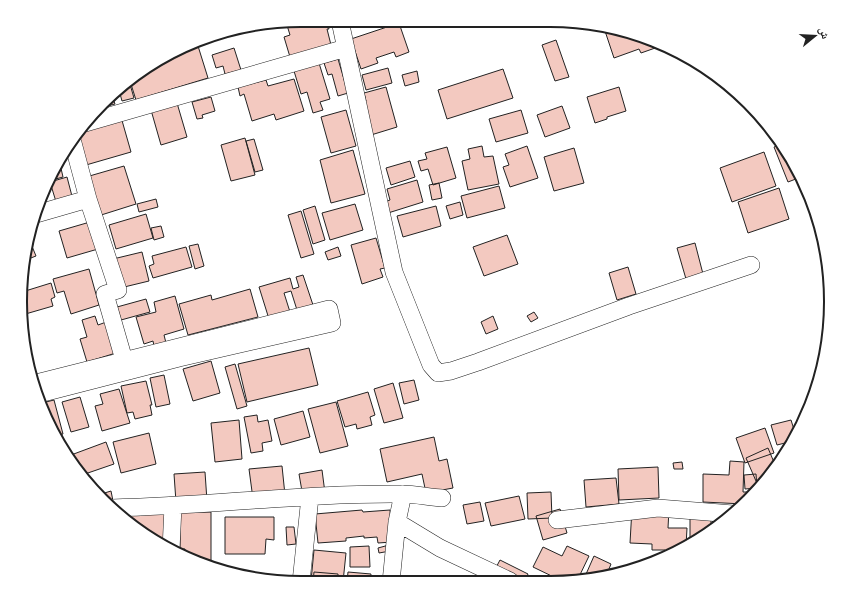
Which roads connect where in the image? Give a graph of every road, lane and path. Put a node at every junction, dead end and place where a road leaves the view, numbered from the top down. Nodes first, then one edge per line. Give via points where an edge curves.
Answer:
1 (341, 27) edge
2 (346, 48) junction
3 (96, 120) edge
4 (74, 147) edge
5 (88, 199) junction
6 (42, 212) edge
7 (751, 265) dead end
8 (124, 360) junction
9 (39, 382) edge
10 (43, 393) edge
11 (403, 494) junction
12 (310, 497) junction
13 (442, 498) dead end
14 (173, 506) junction
15 (121, 508) edge
16 (724, 513) edge
17 (557, 520) dead end
18 (397, 522) junction
19 (171, 543) edge
20 (302, 576) edge
21 (392, 576) edge
22 (499, 576) edge

1 - 2 street
2 - 3 street
2 - 7 street via 394,272 431,365 438,373 451,372 628,306
4 - 5 street
5 - 6 street
5 - 8 street via 118,290 105,294
8 - 9 street
8 - 10 street via 329,309 332,323
11 - 12 street
11 - 13 street
11 - 18 street
12 - 14 street
12 - 20 street
14 - 15 street
14 - 19 street
16 - 17 street via 658,508
18 - 21 street
18 - 22 street via 440,548

